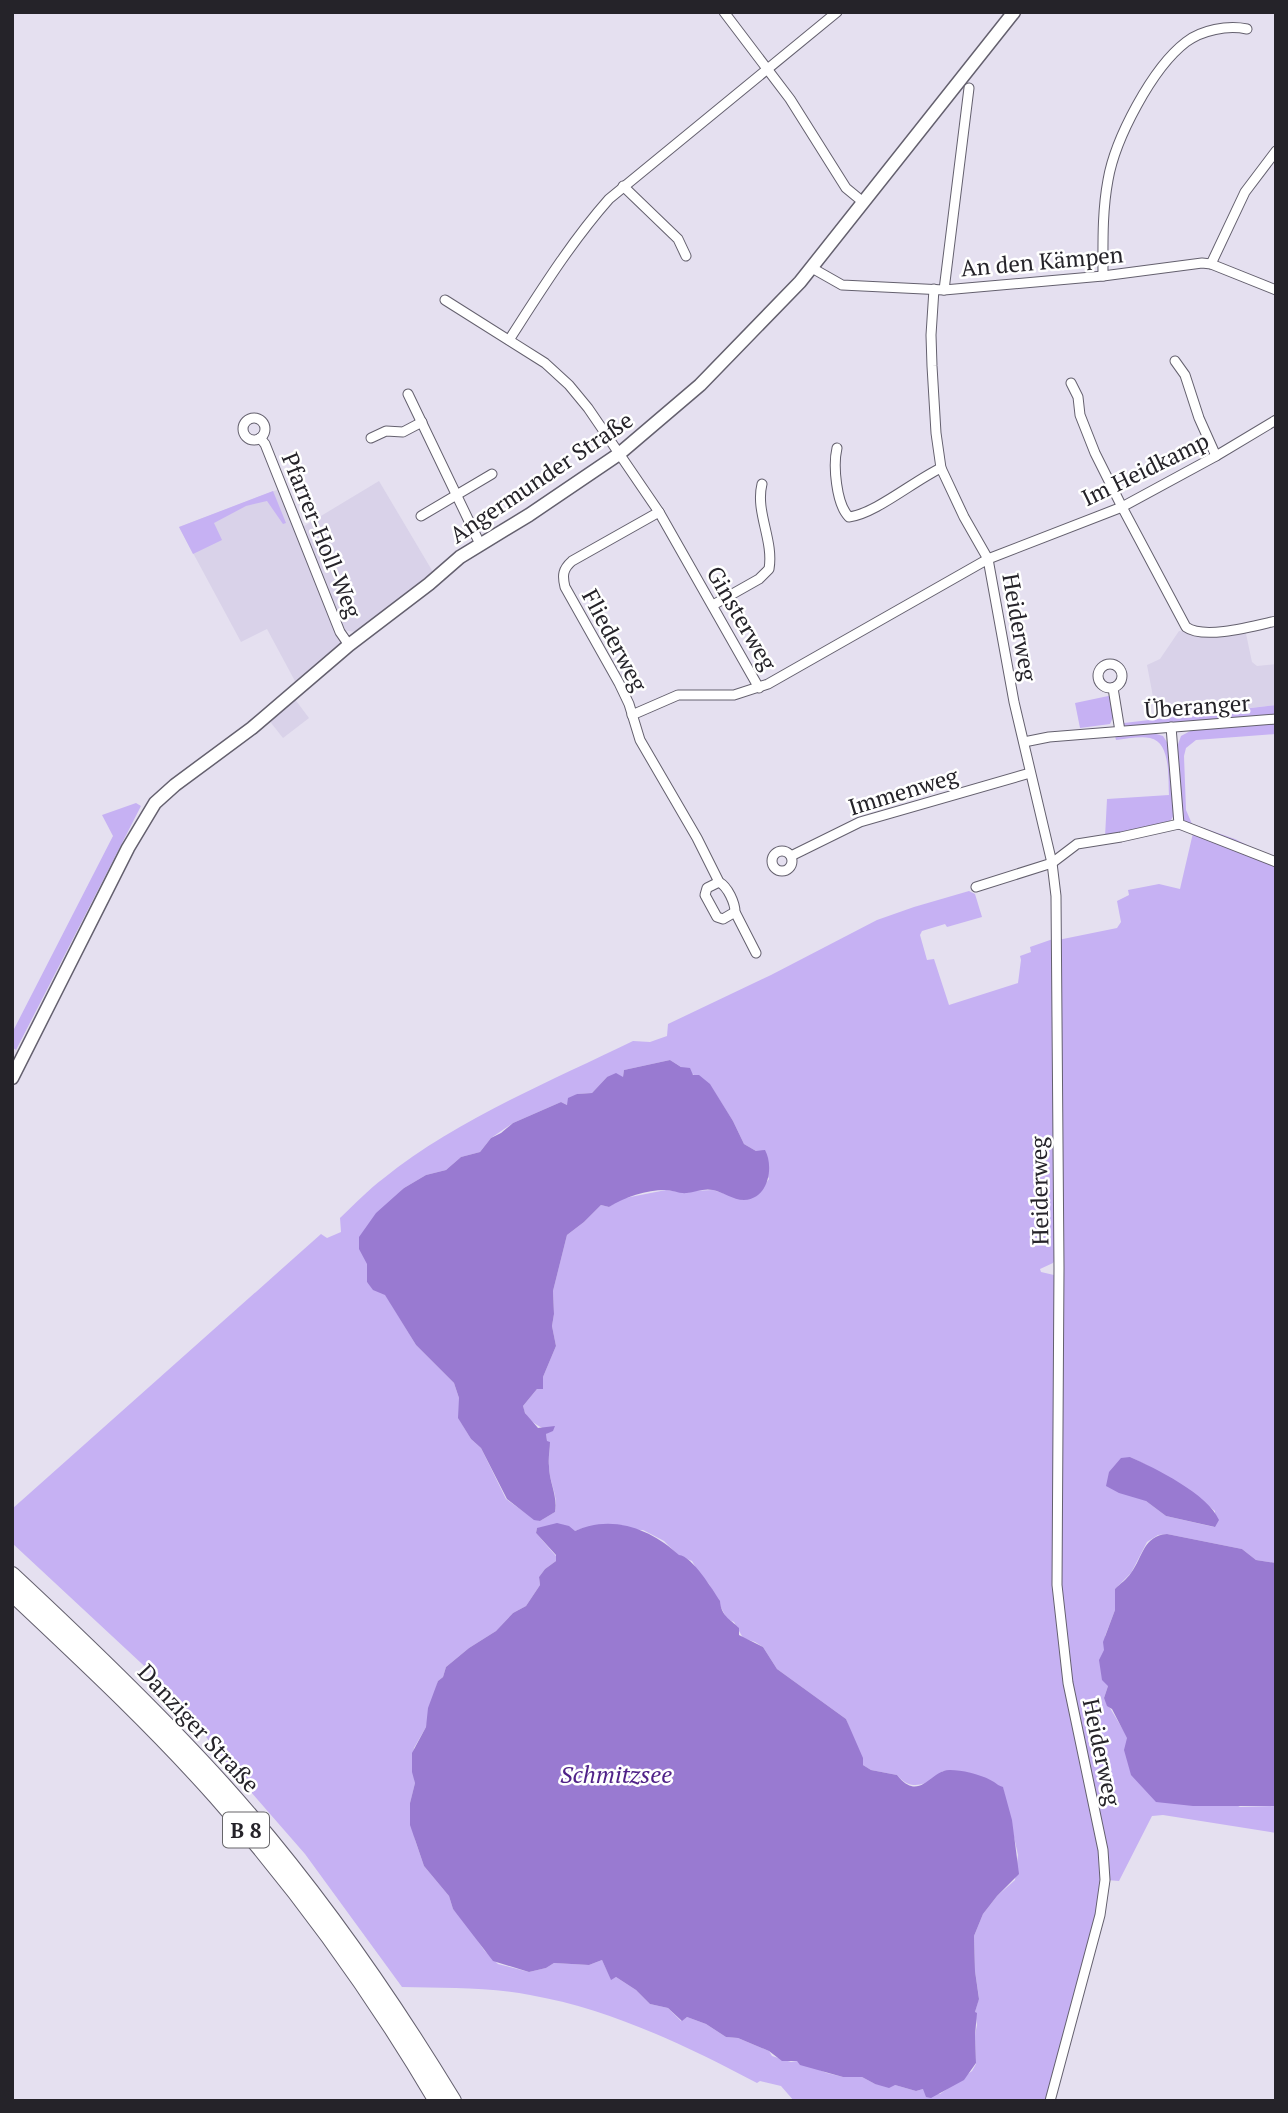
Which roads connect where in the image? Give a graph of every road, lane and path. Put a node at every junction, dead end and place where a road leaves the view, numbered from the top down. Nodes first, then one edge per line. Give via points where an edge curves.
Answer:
1 (724, 12) edge
2 (837, 12) edge
3 (1014, 12) edge
4 (1247, 29) dead end
5 (768, 71) junction
6 (969, 88) dead end
7 (1276, 151) edge
8 (623, 186) junction
9 (863, 202) junction
10 (686, 256) dead end
11 (1211, 264) junction
12 (812, 268) junction
13 (1104, 276) junction
14 (939, 290) junction
15 (1276, 290) edge
16 (444, 300) dead end
17 (509, 340) junction
18 (1175, 362) dead end
19 (1071, 383) dead end
20 (408, 394) dead end
21 (1276, 420) edge
22 (422, 422) junction
23 (260, 438) dead end
24 (371, 438) dead end
25 (837, 448) dead end
26 (619, 454) junction
27 (1216, 456) junction
28 (941, 468) junction
29 (492, 474) dead end
30 (762, 484) dead end
31 (456, 496) junction
32 (1122, 507) junction
33 (659, 512) junction
34 (422, 516) dead end
35 (480, 544) junction
36 (988, 559) junction
37 (713, 606) junction
38 (1276, 621) edge
39 (349, 645) junction
40 (759, 688) junction
41 (1113, 688) dead end
42 (632, 715) junction
43 (1276, 719) edge
44 (1171, 727) junction
45 (1120, 731) junction
46 (1024, 742) junction
47 (1030, 774) junction
48 (1179, 824) junction
49 (791, 856) dead end
50 (1276, 862) edge
51 (1052, 863) junction
52 (719, 882) junction
53 (976, 887) dead end
54 (735, 912) junction
55 (756, 953) dead end
56 (12, 1078) edge
57 (12, 1575) edge
58 (12, 1593) edge
59 (437, 2101) edge
60 (453, 2101) edge
61 (1050, 2101) edge

1 - 5 street
2 - 5 street
3 - 9 main road, Angermunder Straße
4 - 13 street via 1221,28 1195,36 1170,58 1145,91 1122,136 1108,178
5 - 8 street
5 - 9 street via 846,188
6 - 14 street, Heiderweg
7 - 11 street via 1245,192
8 - 10 street via 678,239
8 - 17 street via 596,214
9 - 12 main road, Angermunder Straße
11 - 13 street, An den Kämpen
11 - 15 street, An den Kämpen
12 - 14 street, An den Kämpen via 842,285
12 - 26 main road, Angermunder Straße via 700,385
13 - 14 street, An den Kämpen
14 - 28 street, Heiderweg via 931,335
16 - 17 street, Ginsterweg
17 - 26 street, Ginsterweg via 569,385
18 - 27 street via 1185,375
19 - 32 street via 1095,453
20 - 22 street
21 - 27 street, Im Heidkamp
22 - 24 street via 403,432 386,431
22 - 31 street
23 - 39 street, Pfarrer-Holl-Weg
25 - 28 street via 834,462 849,517
26 - 33 street, Ginsterweg
26 - 35 main road, Angermunder Straße
27 - 32 street, Im Heidkamp
28 - 36 street, Heiderweg
29 - 31 street
30 - 37 street via 769,569
31 - 34 street
31 - 35 street
32 - 36 street, Im Heidkamp
32 - 38 street via 1185,626 1207,632
33 - 37 street, Ginsterweg
33 - 42 street, Fliederweg via 572,561 562,577
35 - 39 main road, Angermunder Straße
36 - 40 street, Ginsterweg
36 - 46 street, Heiderweg
37 - 40 street, Ginsterweg
39 - 56 main road, Angermunder Straße via 155,803
40 - 42 street, Fliederweg via 733,695 678,695
41 - 45 street, Überanger
42 - 52 street, Fliederweg via 640,740
43 - 44 street, Überanger
44 - 45 street, Überanger
44 - 48 street
45 - 46 street, Überanger
46 - 47 street, Heiderweg
47 - 49 street, Immenweg via 860,822
47 - 51 street, Heiderweg
48 - 50 street
48 - 51 street via 1077,844
51 - 53 street
51 - 61 street, Heiderweg via 1059,1241 1057,1585 1068,1684 1104,1850 1105,1880 1100,1915
52 - 54 street, Fliederweg
52 - 54 street via 707,888 705,895 717,917 723,919
54 - 55 street, Fliederweg
57 - 60 highway, Danziger Straße / B 8 via 129,1685 263,1831 387,1995
58 - 59 highway, Danziger Straße / B 8 via 162,1738 254,1840 378,2005

